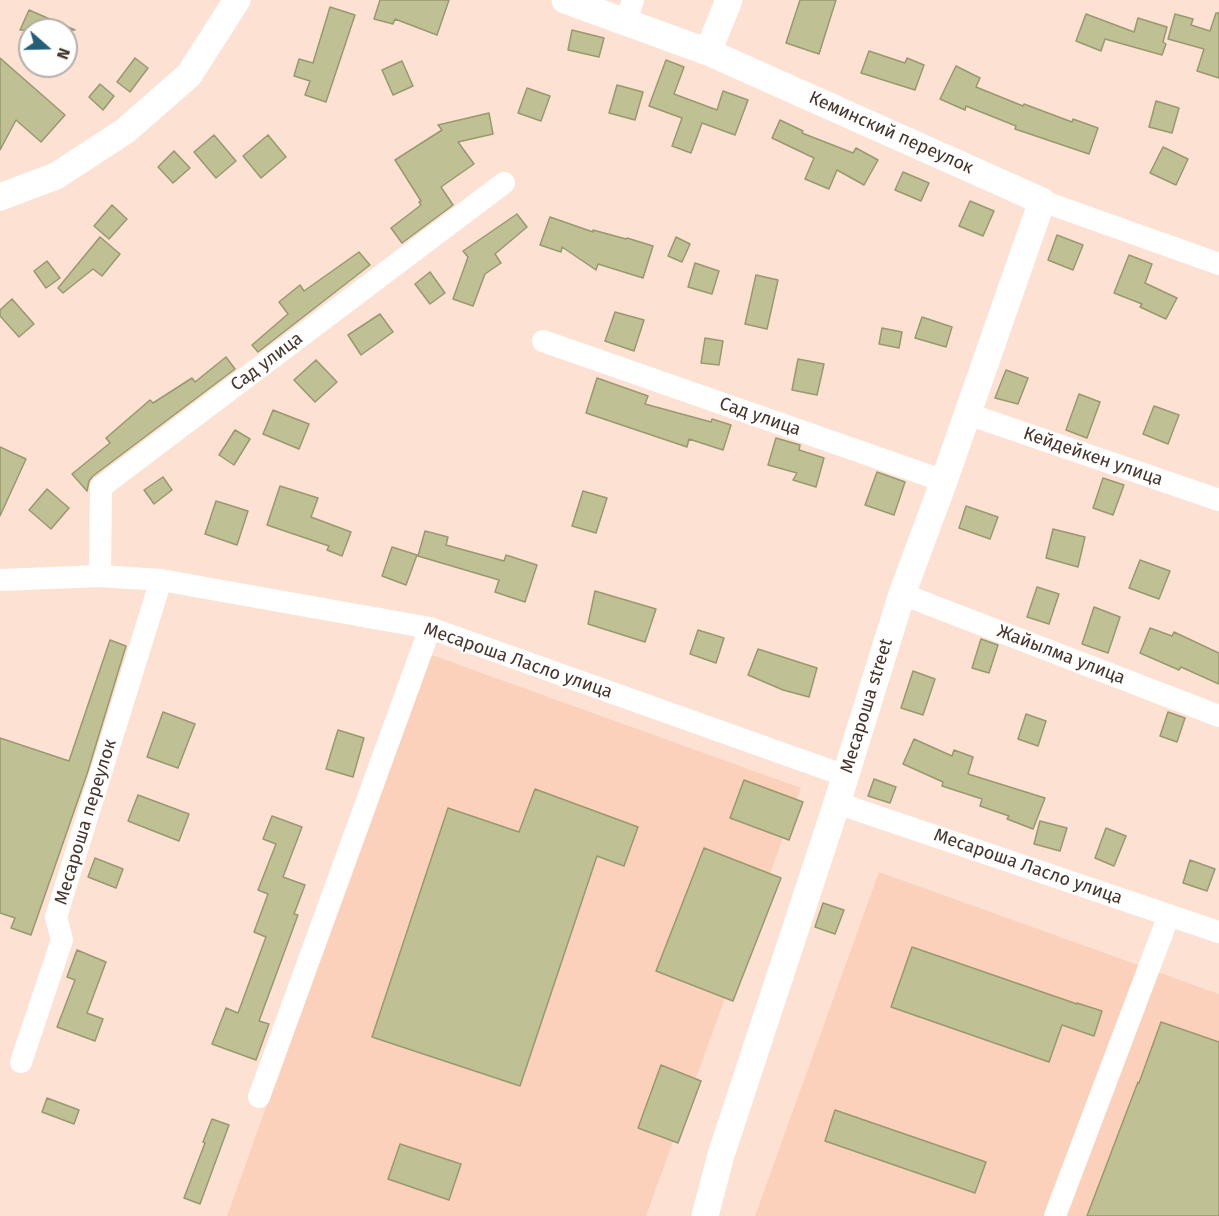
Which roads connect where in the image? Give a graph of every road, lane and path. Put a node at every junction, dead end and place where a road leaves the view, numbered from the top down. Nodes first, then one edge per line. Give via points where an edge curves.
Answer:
1 (237, 0) edge
2 (564, 0) edge
3 (729, 0) edge
4 (629, 11) edge
5 (708, 52) junction
6 (504, 183) dead end
7 (0, 197) edge
8 (1042, 201) junction
9 (1219, 264) edge
10 (543, 341) dead end
11 (968, 414) junction
12 (944, 481) junction
13 (1219, 500) edge
14 (100, 576) junction
15 (0, 580) edge
16 (161, 580) junction
17 (903, 594) junction
18 (430, 628) junction
19 (1219, 716) edge
20 (846, 776) junction
21 (837, 803) junction
22 (1169, 915) junction
23 (1219, 932) edge
24 (21, 1062) dead end
25 (259, 1097) dead end
26 (705, 1216) edge
27 (1055, 1216) edge

1 - 7 street via 189,75 125,131 56,177
2 - 4 street, Кеминский переулок
3 - 5 street
4 - 5 street, Кеминский переулок
5 - 8 street, Кеминский переулок
6 - 14 street, Сад улица via 101,488
8 - 9 street, Кеминский переулок
8 - 11 street, Месароша street
10 - 12 street, Сад улица
11 - 12 street, Месароша street
11 - 13 street, Кейдейкен улица
12 - 17 street, Месароша street
14 - 15 street, Месароша Ласло улица
14 - 16 street, Месароша Ласло улица
16 - 18 street, Месароша Ласло улица
16 - 24 street, Месароша переулок via 56,917 62,940
17 - 19 street, Жайылма улица
17 - 20 street, Месароша street
18 - 20 street, Месароша Ласло улица
18 - 25 street
20 - 21 street, Месароша street
21 - 22 street, Месароша Ласло улица
21 - 26 street, Месароша street via 721,1155
22 - 23 street, Месароша Ласло улица
22 - 27 street

